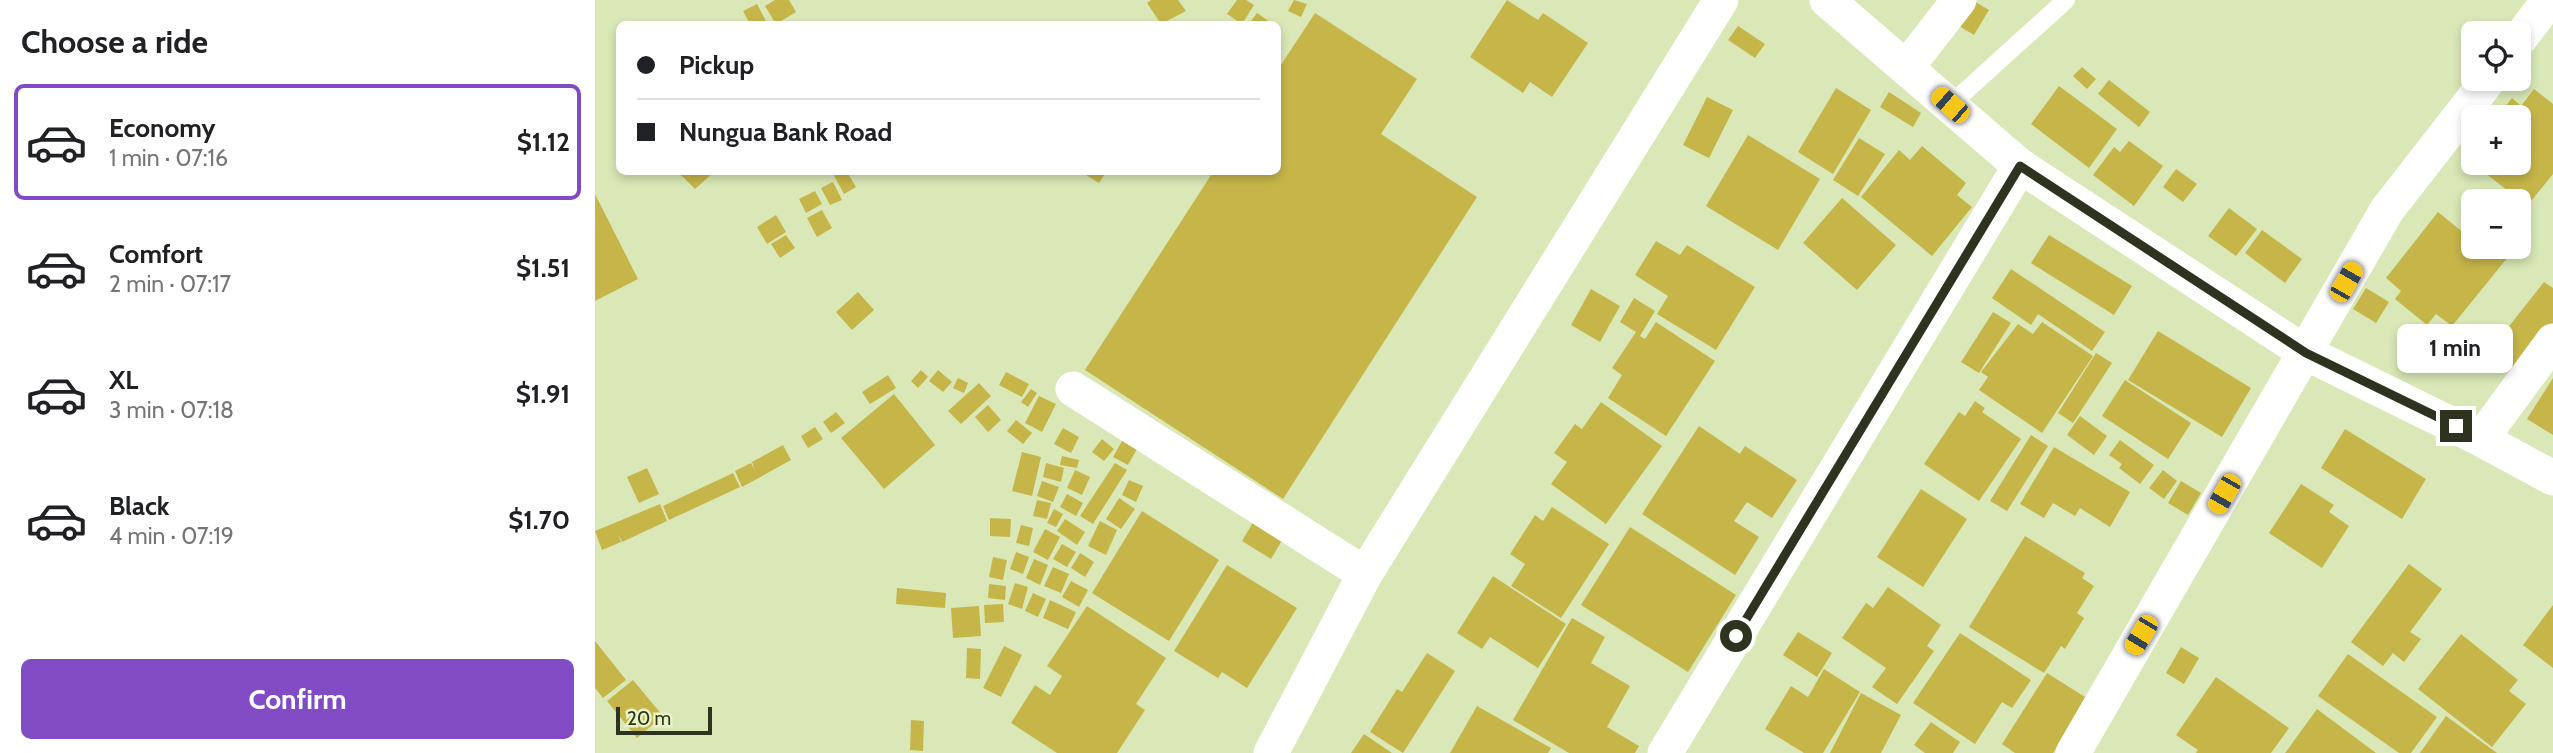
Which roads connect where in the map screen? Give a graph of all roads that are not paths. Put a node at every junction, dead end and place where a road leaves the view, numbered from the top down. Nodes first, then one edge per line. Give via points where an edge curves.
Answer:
1 (1721, 0) edge
2 (1826, 0) edge
3 (1959, 0) edge
4 (2066, 0) edge
5 (2549, 0) edge
6 (2531, 24) edge
7 (1907, 67) junction
8 (2480, 91) edge
9 (1950, 105) junction
10 (2020, 166) junction
11 (2553, 341) edge
12 (2306, 353) junction
13 (1073, 389) dead end
14 (2481, 439) junction
15 (2553, 478) edge
16 (1365, 574) junction
17 (1271, 753) edge
18 (1665, 753) edge
19 (2073, 753) edge

1 - 16 street
2 - 7 street
3 - 7 street
4 - 9 lane
5 - 6 street
7 - 9 street
8 - 12 street via 2387,210
9 - 10 street
10 - 12 street
10 - 18 street
11 - 14 street
12 - 14 street
12 - 19 street
13 - 16 street
14 - 15 street
16 - 17 street

